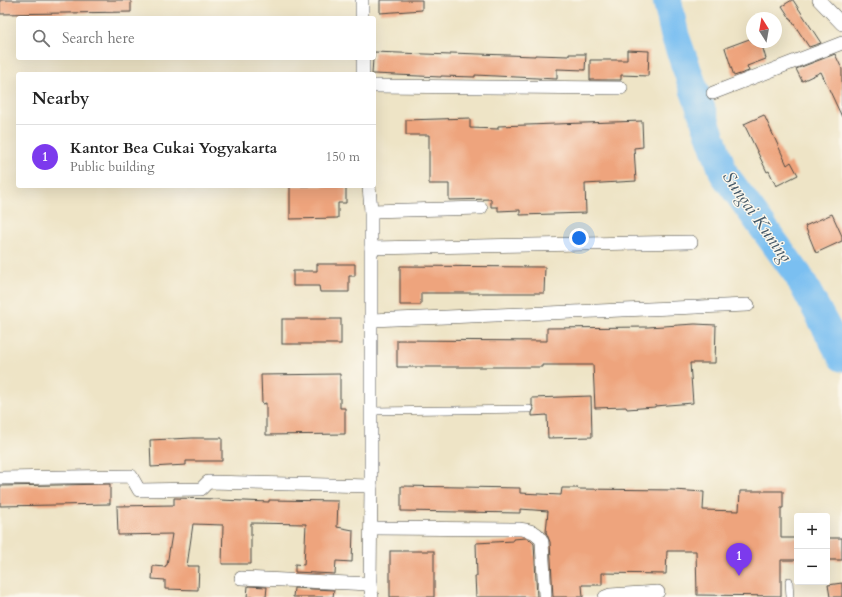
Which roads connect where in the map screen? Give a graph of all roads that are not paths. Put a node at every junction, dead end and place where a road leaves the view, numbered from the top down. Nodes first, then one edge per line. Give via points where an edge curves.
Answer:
1 (362, 0) edge
2 (819, 0) edge
3 (362, 16) edge
4 (842, 24) edge
5 (842, 42) edge
6 (363, 60) edge
7 (363, 72) edge
8 (376, 86) edge
9 (621, 88) dead end
10 (713, 93) dead end
11 (369, 188) edge
12 (481, 208) dead end
13 (371, 211) junction
14 (691, 242) dead end
15 (371, 248) junction
16 (748, 305) dead end
17 (371, 320) junction
18 (529, 409) dead end
19 (371, 411) junction
20 (0, 478) edge
21 (371, 486) junction
22 (371, 528) junction
23 (241, 578) dead end
24 (789, 581) dead end
25 (371, 590) edge
26 (658, 592) dead end
27 (545, 596) dead end
28 (605, 597) edge
29 (790, 597) edge

1 - 3 street
2 - 4 street
5 - 10 street
6 - 7 street
8 - 9 street
11 - 13 street
12 - 13 street
13 - 15 street
14 - 15 street
15 - 17 street
16 - 17 street
17 - 19 street
18 - 19 lane
19 - 21 street
20 - 21 street via 131,476 138,490 201,489 208,482
21 - 22 street
22 - 25 street
22 - 27 street via 520,529 533,532 540,536 542,542
23 - 25 street
24 - 29 lane
26 - 28 street

